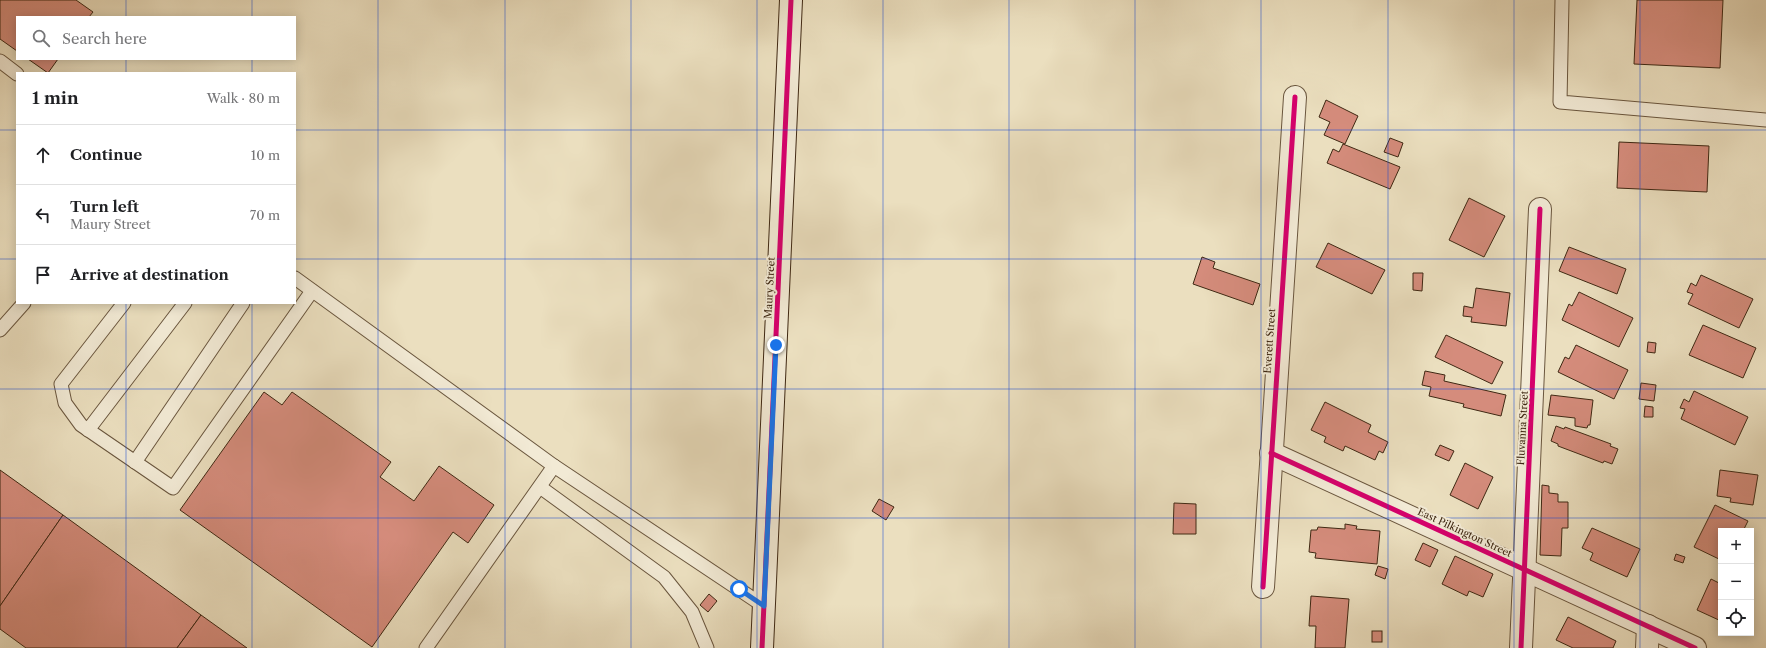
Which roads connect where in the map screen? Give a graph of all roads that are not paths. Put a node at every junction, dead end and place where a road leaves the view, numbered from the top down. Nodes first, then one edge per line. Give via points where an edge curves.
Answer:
1 (791, 0) edge
2 (1562, 0) edge
3 (0, 62) edge
4 (16, 73) edge
5 (1295, 97) dead end
6 (1766, 120) edge
7 (1540, 209) dead end
8 (296, 279) edge
9 (312, 291) junction
10 (23, 304) edge
11 (123, 304) edge
12 (184, 304) edge
13 (241, 304) edge
14 (0, 330) edge
15 (88, 430) junction
16 (1271, 453) junction
17 (135, 462) junction
18 (554, 466) junction
19 (540, 487) junction
20 (1524, 569) junction
21 (1263, 587) dead end
22 (764, 606) junction
23 (1648, 626) junction
24 (426, 648) edge
25 (707, 648) edge
26 (762, 648) edge
27 (1521, 648) edge
28 (1647, 648) edge
29 (1695, 648) edge

1 - 22 street, Maury Street
2 - 6 lane via 1560,102
3 - 4 lane
5 - 16 street, Everett Street
7 - 20 street, Fluvanna Street
8 - 9 lane
9 - 17 lane via 173,488
9 - 18 lane
10 - 14 lane
11 - 15 lane via 61,384 65,403 81,425
12 - 15 lane
13 - 17 lane
15 - 17 lane
16 - 20 street, East Pilkington Street
16 - 21 street, Everett Street
18 - 19 lane
18 - 22 lane
19 - 24 lane
19 - 25 lane via 664,577 692,612
20 - 23 street, East Pilkington Street
20 - 27 street, Fluvanna Street
22 - 26 street, Maury Street
23 - 28 street
23 - 29 street, East Pilkington Street

